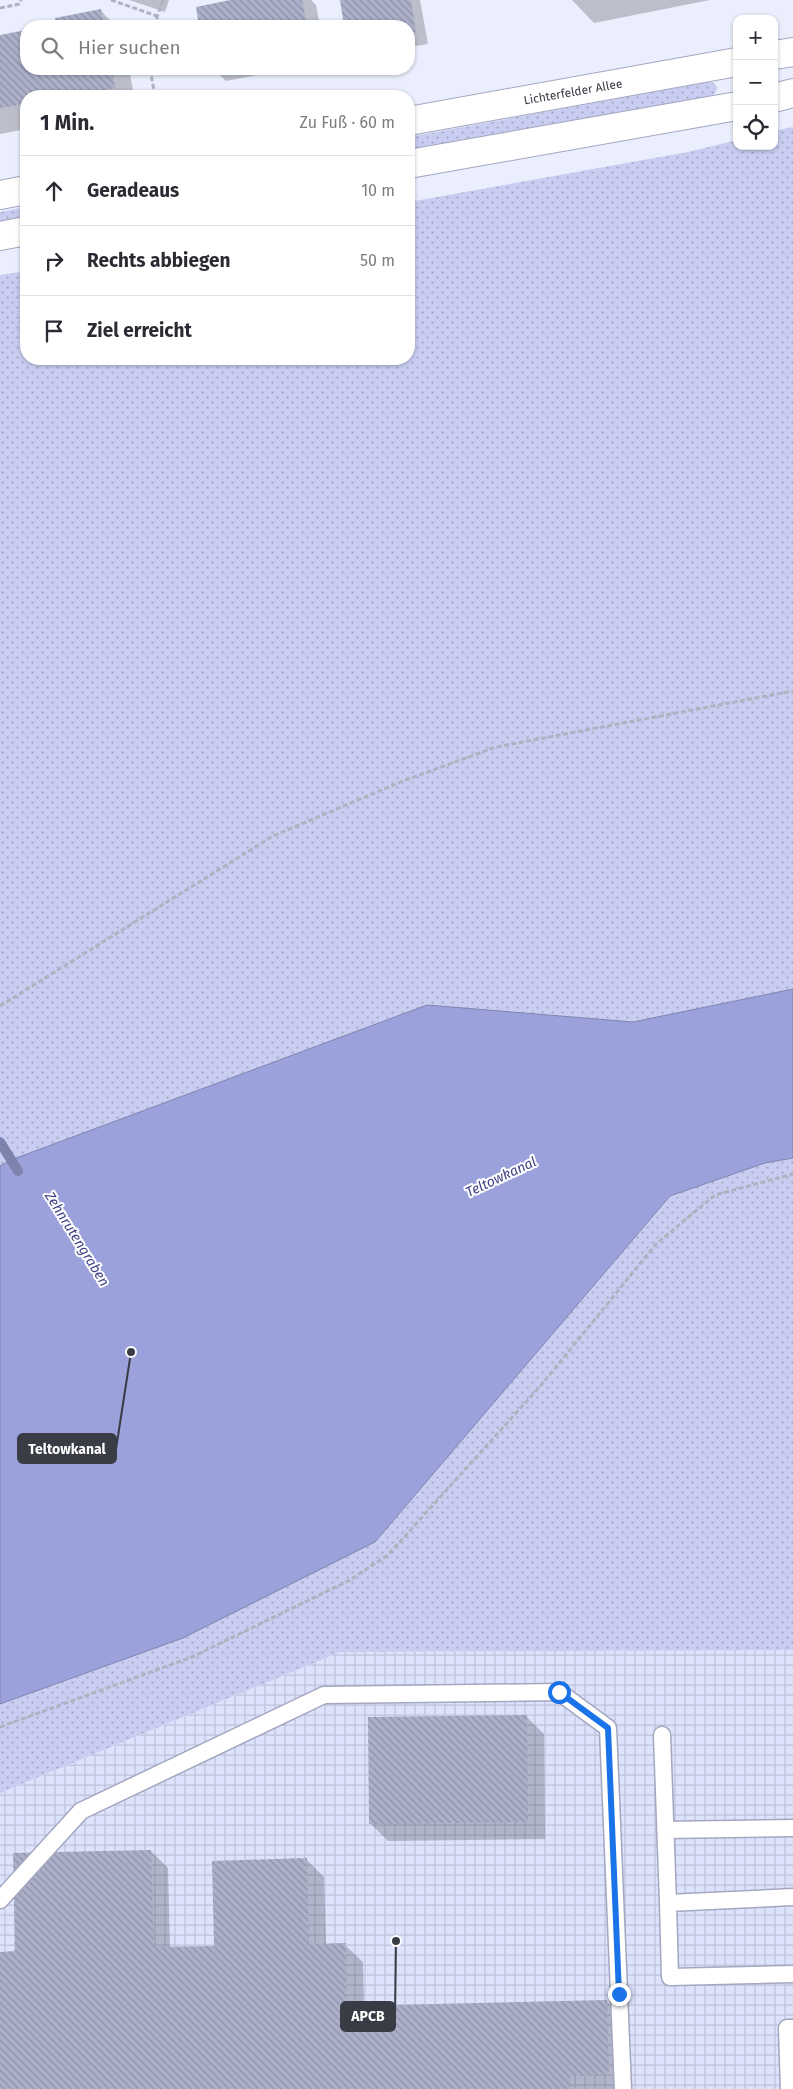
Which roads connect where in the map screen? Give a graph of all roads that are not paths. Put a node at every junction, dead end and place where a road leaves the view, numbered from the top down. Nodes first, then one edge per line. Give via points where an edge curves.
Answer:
1 (793, 52) edge
2 (778, 54) edge
3 (733, 63) edge
4 (793, 93) edge
5 (778, 97) edge
6 (733, 107) edge
7 (415, 120) edge
8 (415, 163) edge
9 (20, 191) edge
10 (0, 195) edge
11 (20, 232) edge
12 (0, 236) edge
13 (662, 1735) dead end
14 (793, 1828) edge
15 (666, 1830) junction
16 (793, 1898) edge
17 (0, 1900) edge
18 (668, 1903) junction
19 (793, 1974) edge
20 (793, 2028) edge
21 (624, 2089) edge
22 (789, 2089) edge

1 - 2 main road
3 - 7 main road, Lichterfelder Allee
4 - 5 main road
6 - 8 main road
9 - 10 main road
11 - 12 main road
13 - 15 lane
14 - 15 lane
15 - 18 lane
16 - 18 lane
17 - 21 lane via 81,1811 324,1695 559,1692 608,1728
18 - 19 lane via 670,1977
20 - 22 lane via 787,2028

